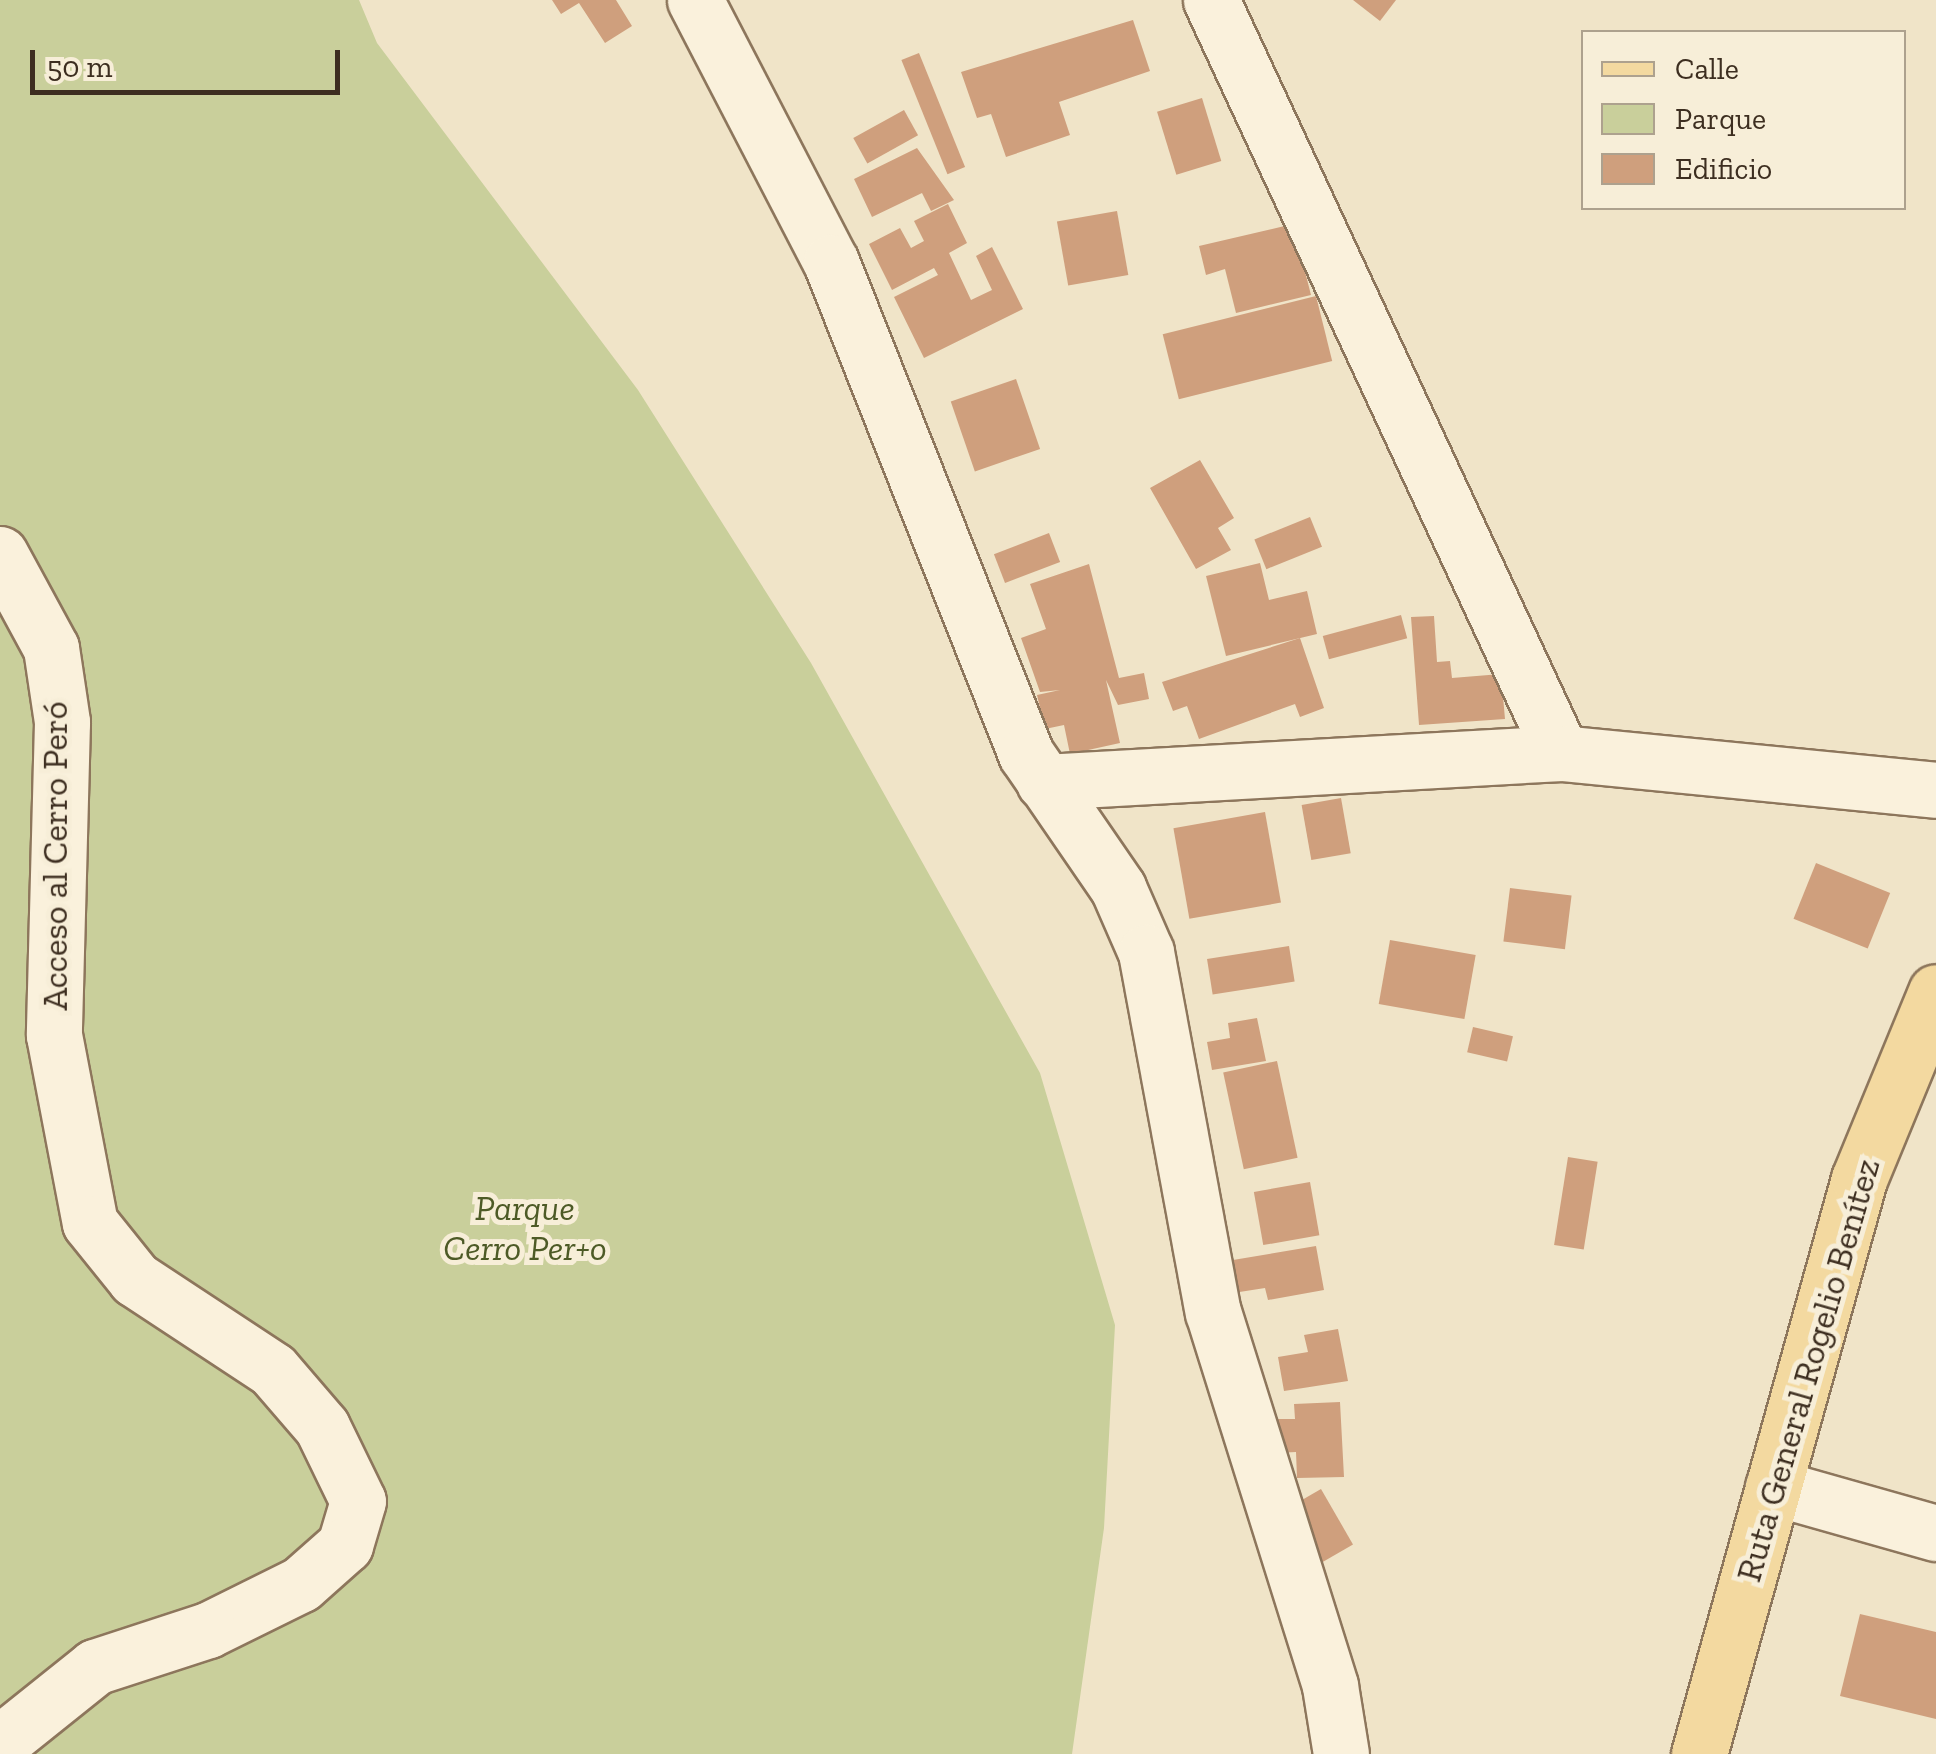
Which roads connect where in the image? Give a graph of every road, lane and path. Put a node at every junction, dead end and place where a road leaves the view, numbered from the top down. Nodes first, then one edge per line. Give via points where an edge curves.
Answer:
1 (695, 0) edge
2 (1211, 0) edge
3 (0, 554) edge
4 (1560, 753) junction
5 (1044, 782) junction
6 (1936, 790) edge
7 (1936, 992) edge
8 (1773, 1487) junction
9 (1936, 1533) edge
10 (0, 1744) edge
11 (1341, 1754) edge
12 (1699, 1754) edge

1 - 5 street via 831,262
2 - 4 street
3 - 10 street, Acceso al Cerro Peró via 51,648 62,722 54,1035 90,1223 149,1290 274,1370 322,1427 358,1501 345,1545 301,1584 208,1630 94,1667
4 - 5 street
4 - 6 street
5 - 11 street via 1118,888 1146,952 1213,1312 1330,1686
7 - 8 main road, Ruta General Rogelio Benítez via 1858,1179
8 - 9 street
8 - 12 main road, Ruta General Rogelio Benítez

